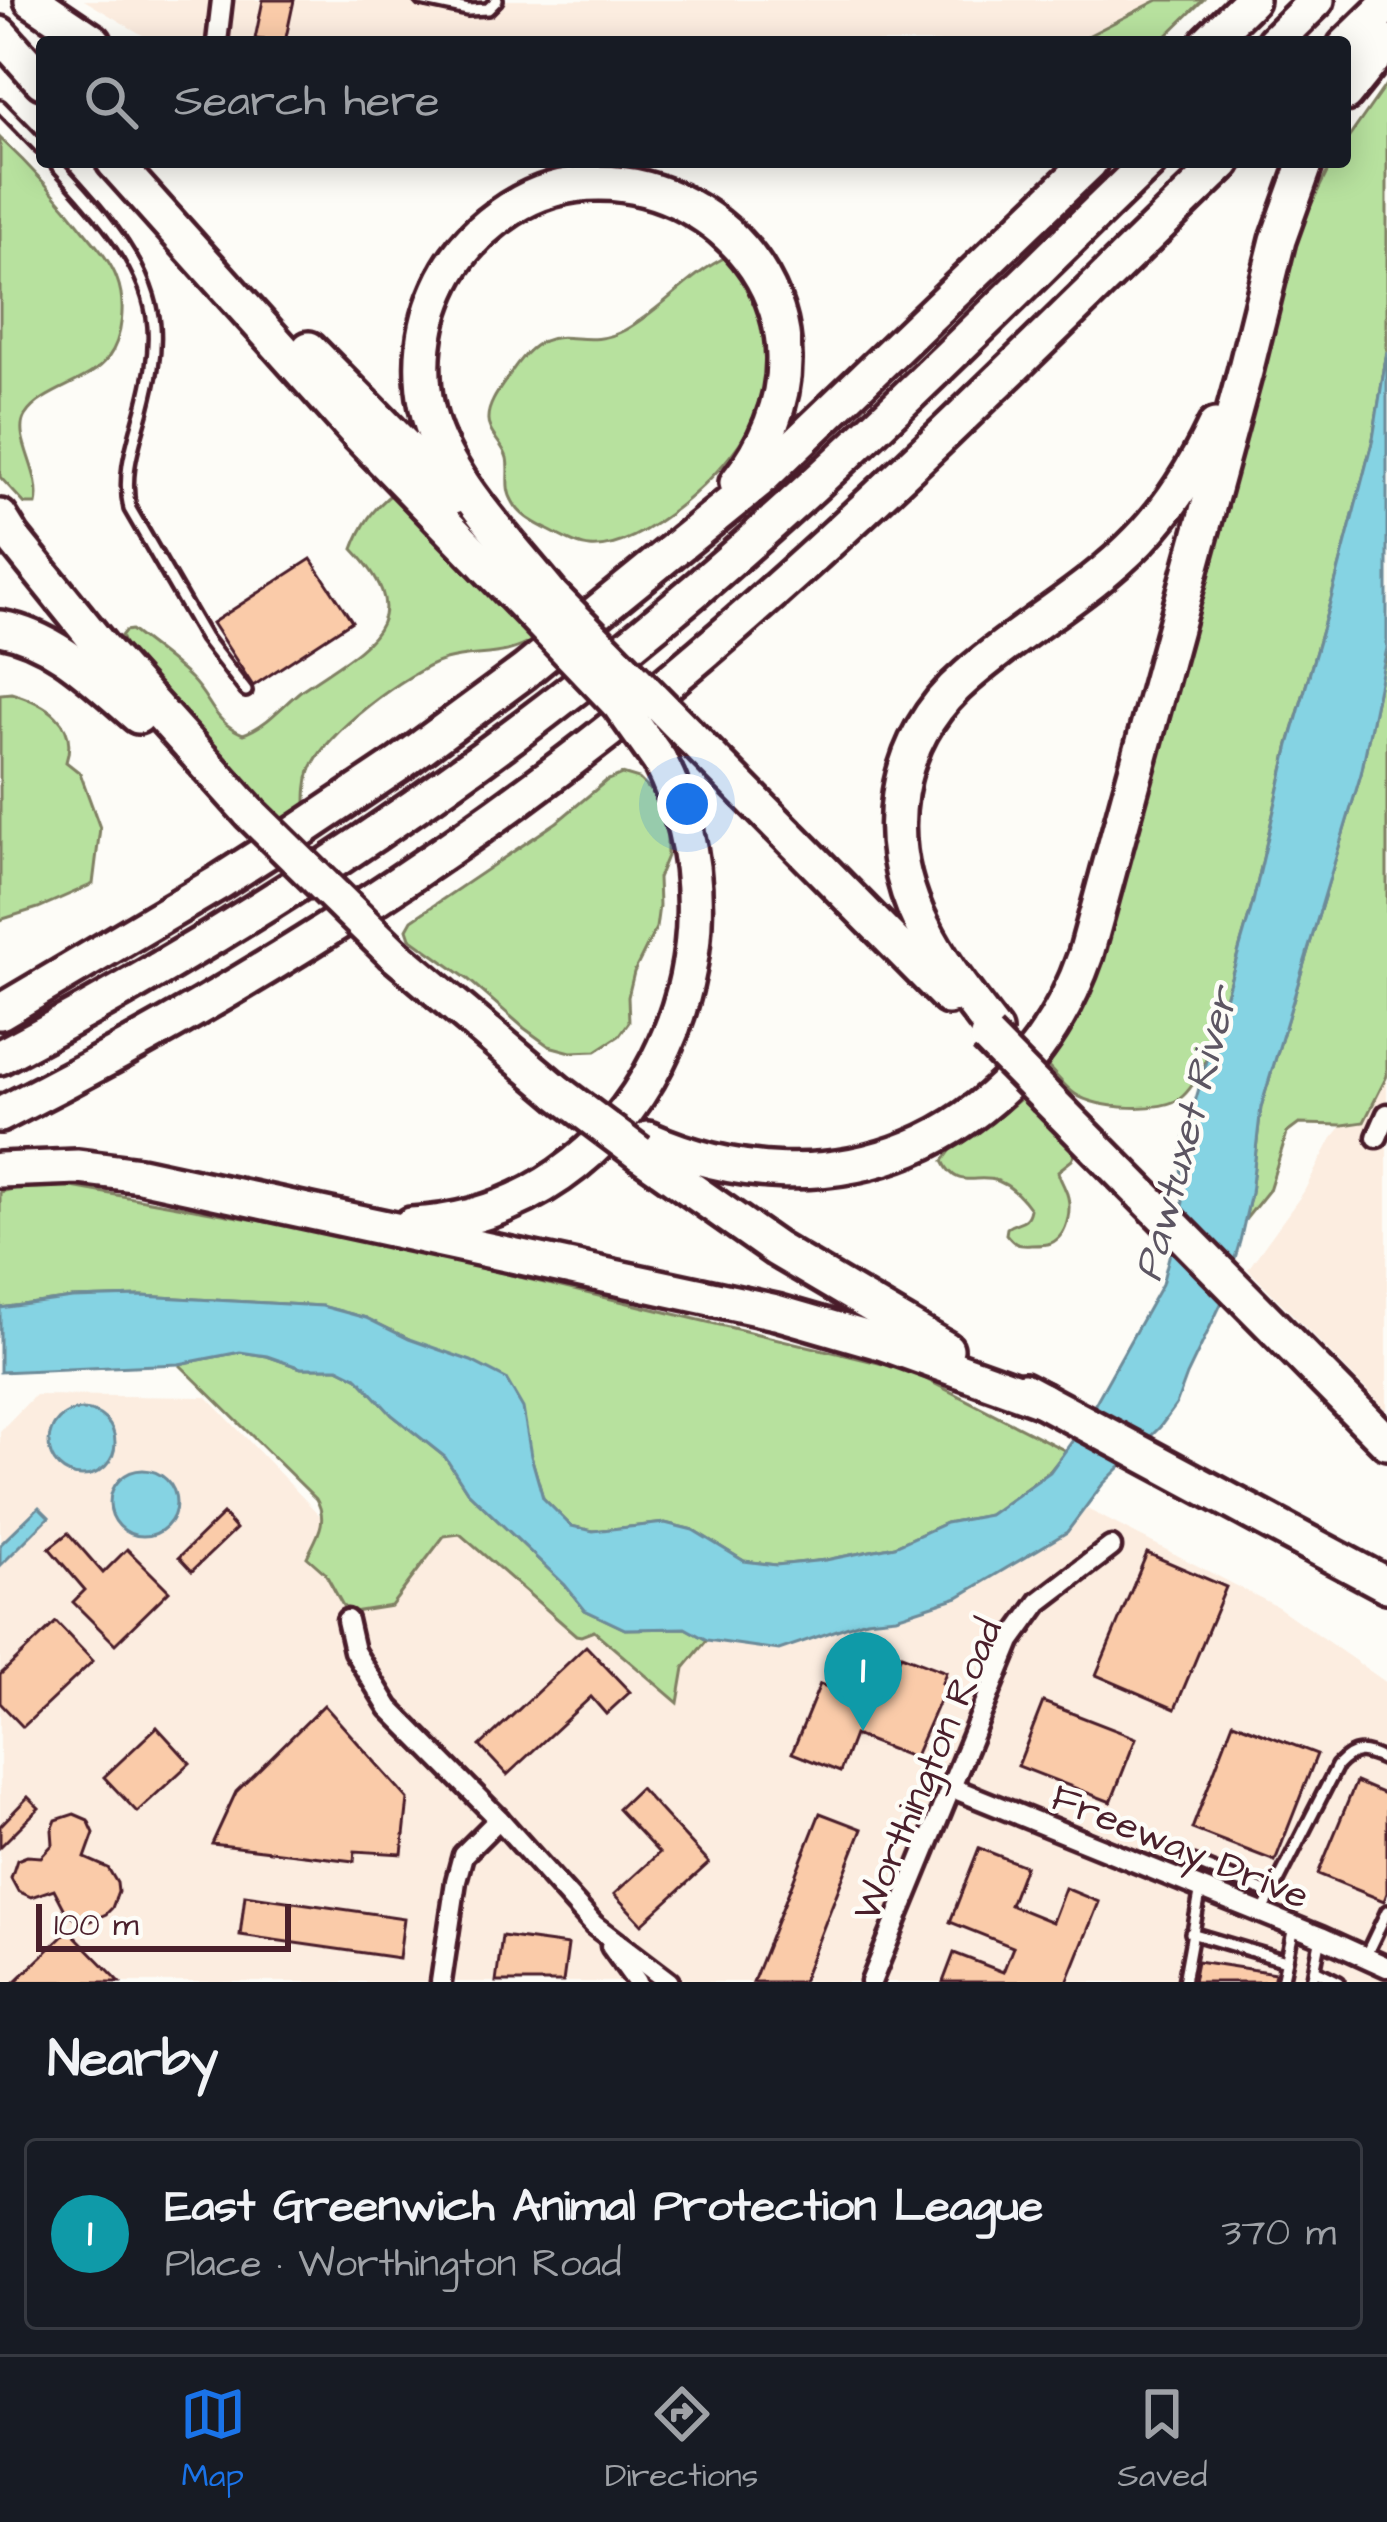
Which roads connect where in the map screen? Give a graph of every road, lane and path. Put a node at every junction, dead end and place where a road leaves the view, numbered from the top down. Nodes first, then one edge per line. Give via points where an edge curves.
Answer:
1 (32, 0) edge
2 (223, 0) edge
3 (421, 0) edge
4 (497, 0) edge
5 (1317, 0) edge
6 (1387, 5) edge
7 (1244, 6) edge
8 (0, 34) edge
9 (85, 36) edge
10 (218, 36) edge
11 (1212, 36) edge
12 (1280, 36) edge
13 (1351, 40) edge
14 (1387, 43) edge
15 (36, 73) edge
16 (1351, 87) edge
17 (0, 106) edge
18 (36, 142) edge
19 (59, 168) edge
20 (119, 168) edge
21 (132, 168) edge
22 (1084, 168) edge
23 (1143, 168) edge
24 (1218, 168) edge
25 (1304, 168) edge
26 (1266, 285) junction
27 (0, 517) edge
28 (645, 574) junction
29 (541, 604) junction
30 (0, 628) edge
31 (246, 691) dead end
32 (250, 813) junction
33 (97, 954) junction
34 (0, 988) edge
35 (0, 1012) edge
36 (991, 1034) junction
37 (0, 1058) edge
38 (1387, 1114) edge
39 (0, 1115) edge
40 (1377, 1137) dead end
41 (644, 1146) junction
42 (0, 1170) edge
43 (356, 1222) junction
44 (1042, 1400) junction
45 (1382, 1436) edge
46 (1111, 1547) dead end
47 (1387, 1585) edge
48 (347, 1620) dead end
49 (1387, 1761) edge
50 (950, 1787) junction
51 (499, 1819) junction
52 (1186, 1859) dead end
53 (1201, 1888) junction
54 (1270, 1894) junction
55 (1387, 1911) edge
56 (1262, 1913) junction
57 (1294, 1927) junction
58 (598, 1928) junction
59 (1191, 1933) junction
60 (1321, 1937) junction
61 (1286, 1961) junction
62 (1381, 1962) edge
63 (1313, 1976) edge
64 (442, 1982) edge
65 (637, 1982) edge
66 (669, 1982) edge
67 (871, 1982) edge
68 (1184, 1982) edge
69 (1282, 1982) edge
70 (1339, 1982) edge

1 - 9 highway
2 - 10 street
3 - 4 lane via 468,10
5 - 12 highway
6 - 13 highway
7 - 11 highway
8 - 15 highway
14 - 16 highway
17 - 18 lane
19 - 31 lane via 117,238 151,307 152,374 127,473 130,509 205,638
20 - 29 highway via 344,418
21 - 29 highway
22 - 28 highway via 780,460
23 - 37 highway via 763,531 559,701 268,905
24 - 39 highway via 832,540 596,741 312,939
25 - 26 highway
26 - 36 highway via 1219,420 1174,498 1109,568 952,690 908,759 896,828 905,884 940,958
26 - 41 highway via 1086,955 1042,1042 958,1123 852,1167 746,1169
27 - 32 highway via 100,647
28 - 29 highway via 759,451 782,388 781,327 753,263 702,213 654,190 580,184 518,204 468,244 437,294 423,358 444,454
28 - 33 highway via 382,776
29 - 36 highway, bridge via 690,736
29 - 43 highway, bridge via 620,704 674,792 694,876 684,995 646,1083 564,1172 474,1216
30 - 32 highway via 76,662
32 - 41 highway, bridge via 466,1017 560,1093
33 - 34 highway
33 - 35 highway
36 - 45 highway, bridge
38 - 40 street
41 - 44 highway via 747,1230 833,1285
42 - 43 highway via 109,1170
43 - 44 highway via 794,1317
44 - 47 highway
46 - 50 street, Worthington Road via 1019,1627
48 - 51 street via 353,1651 388,1708
49 - 54 lane via 1364,1751 1336,1766
50 - 53 street, Freeway Drive
50 - 67 street, Worthington Road
51 - 58 street
51 - 64 street via 463,1855
52 - 54 lane
53 - 56 street, Freeway Drive
53 - 59 lane
54 - 56 lane
55 - 62 lane
56 - 57 street, Freeway Drive
57 - 60 street, Freeway Drive
57 - 61 lane
58 - 65 street
58 - 66 street
59 - 61 lane
59 - 68 lane
60 - 62 street, Freeway Drive
60 - 63 lane
61 - 69 lane
63 - 70 lane

